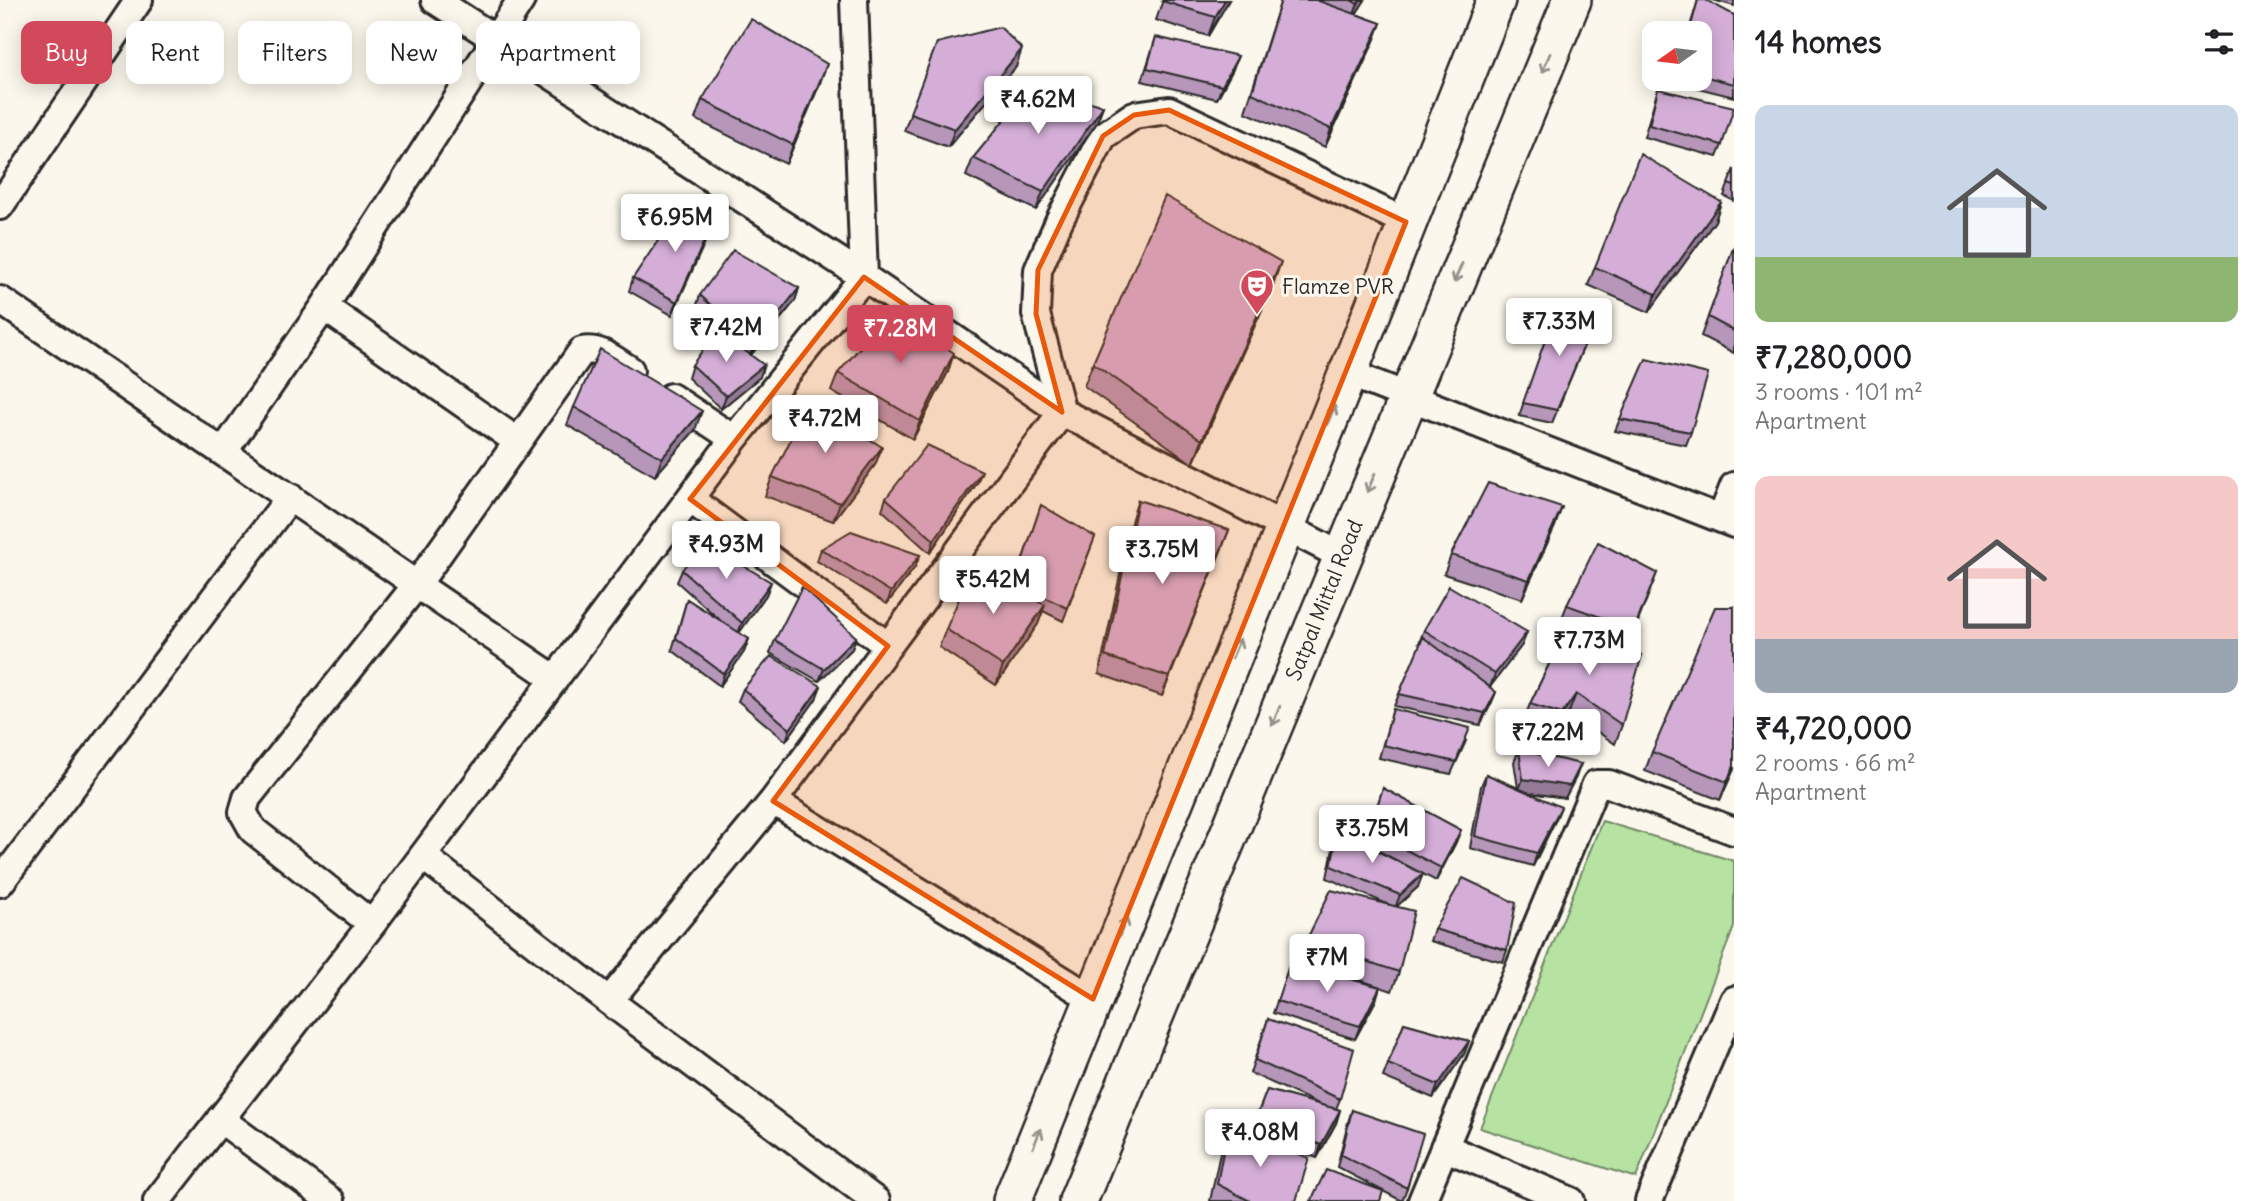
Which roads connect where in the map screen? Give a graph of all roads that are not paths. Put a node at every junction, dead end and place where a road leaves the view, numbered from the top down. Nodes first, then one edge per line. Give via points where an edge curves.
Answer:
1 (139, 0) edge
2 (435, 0) edge
3 (521, 0) edge
4 (854, 0) edge
5 (1496, 0) edge
6 (1572, 0) edge
7 (506, 21) edge
8 (476, 26) edge
9 (476, 66) edge
10 (565, 84) edge
11 (0, 206) edge
12 (1406, 222) junction
13 (864, 277) junction
14 (0, 300) edge
15 (324, 307) junction
16 (1348, 373) junction
17 (1407, 396) junction
18 (1062, 412) junction
19 (734, 439) junction
20 (517, 442) junction
21 (224, 451) junction
22 (1734, 486) edge
23 (290, 496) junction
24 (690, 499) junction
25 (1727, 521) edge
26 (1285, 527) junction
27 (1342, 556) junction
28 (418, 583) junction
29 (888, 646) junction
30 (555, 679) junction
31 (773, 801) junction
32 (1734, 831) edge
33 (423, 856) junction
34 (0, 883) edge
35 (372, 924) junction
36 (1093, 999) junction
37 (1734, 1000) edge
38 (609, 1002) junction
39 (220, 1119) junction
40 (1444, 1147) junction
41 (157, 1201) edge
42 (331, 1201) edge
43 (876, 1201) edge
44 (1012, 1201) edge
45 (1078, 1201) edge
46 (1422, 1201) edge
47 (1571, 1201) edge
48 (1649, 1201) edge

1 - 11 street
2 - 8 street
3 - 7 street
4 - 13 street
5 - 12 street
6 -> 17 street, Satpal Mittal Road
9 - 15 street
10 - 13 street
12 - 16 street
12 - 18 street via 1169,110 1134,115 1103,136 1038,270 1036,314
13 - 18 street
13 - 19 street
14 - 21 street
15 - 20 street
15 - 21 street
16 - 17 street
26 -> 16 street
17 - 25 street
17 -> 27 street, Satpal Mittal Road
18 - 26 street
18 - 29 street
19 - 20 street via 591,349 576,358
19 - 24 street
20 - 28 street
21 - 23 street
22 - 25 street
23 - 28 street
23 - 34 street
24 - 29 street
24 - 30 street
26 - 27 street
36 -> 26 street
27 -> 45 street, Satpal Mittal Road
28 - 30 street
28 - 35 street via 247,798 243,812 253,830
29 - 31 street
30 - 33 street
31 - 36 street
31 - 38 street
32 - 40 street via 1596,784
33 - 35 street
33 - 38 street
35 - 39 street
44 -> 36 street
37 - 48 street
38 - 43 street
39 - 41 street
39 - 42 street
40 - 46 street
40 - 47 street

